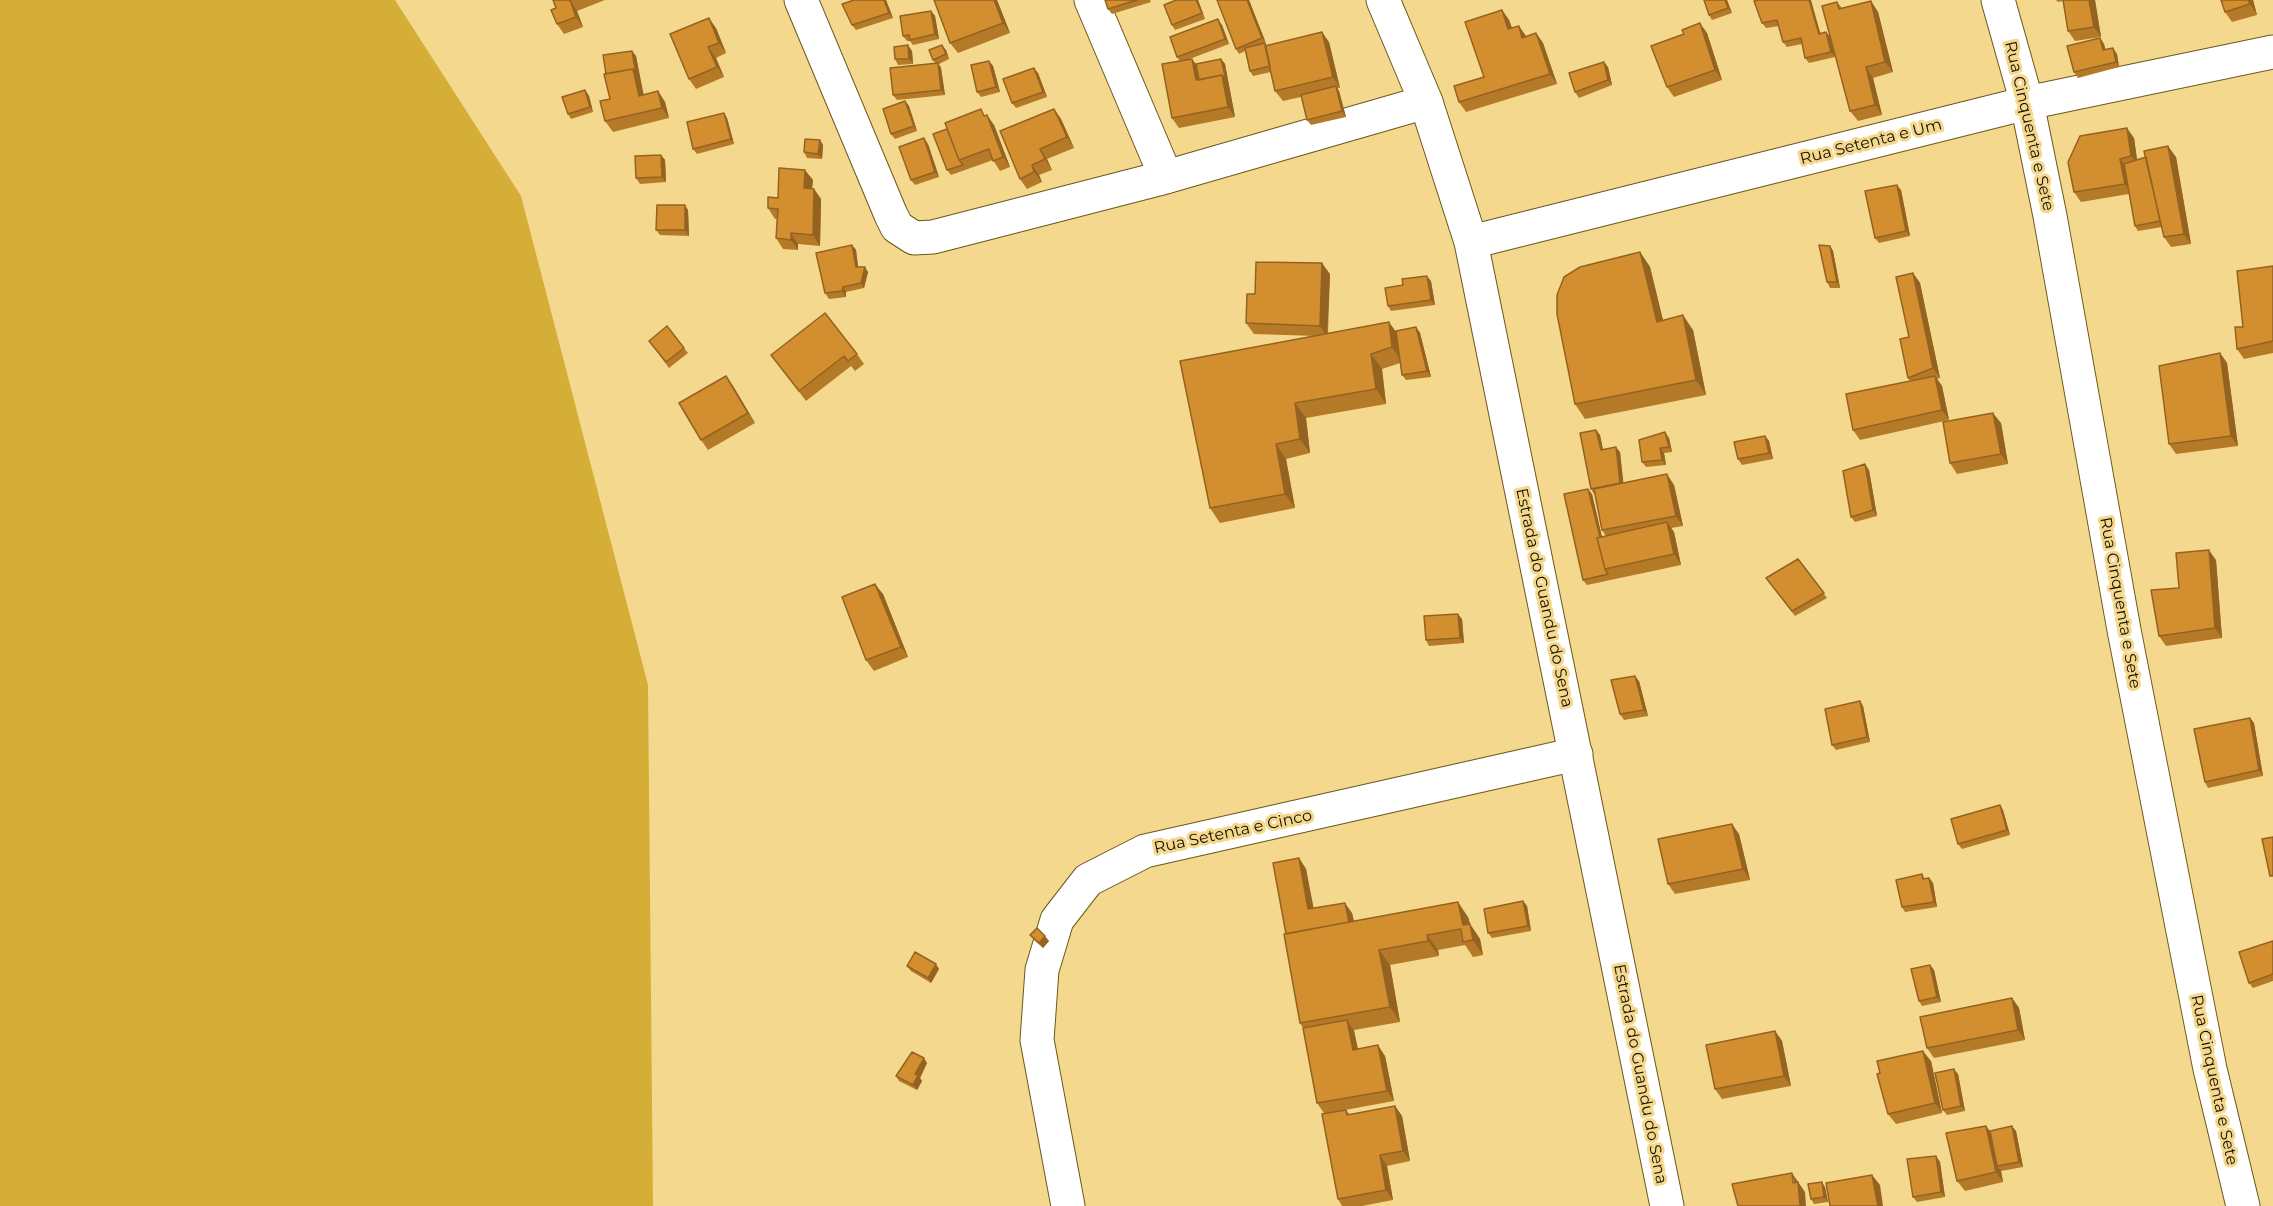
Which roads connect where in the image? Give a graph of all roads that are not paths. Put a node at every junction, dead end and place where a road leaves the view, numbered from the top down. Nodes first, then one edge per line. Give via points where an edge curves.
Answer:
1 (801, 0) edge
2 (1091, 0) edge
3 (1383, 0) edge
4 (1998, 0) edge
5 (2273, 52) edge
6 (1426, 102) junction
7 (2027, 104) junction
8 (1166, 177) junction
9 (1471, 242) junction
10 (1576, 754) junction
11 (1068, 1206) edge
12 (1666, 1206) edge
13 (2243, 1206) edge

1 - 8 street via 891,215 897,227 914,238 933,237
2 - 8 street
3 - 6 street, Estrada do Guandu do Sena
4 - 7 street, Rua Cinquenta e Sete
5 - 7 street, Rua Setenta e Um
6 - 8 street
6 - 9 street, Estrada do Guandu do Sena
7 - 9 street, Rua Setenta e Um
7 - 13 street, Rua Cinquenta e Sete via 2210,1069
9 - 10 street, Estrada do Guandu do Sena
10 - 11 street, Rua Setenta e Cinco via 1145,851 1088,880 1057,920 1042,970 1037,1040
10 - 12 street, Estrada do Guandu do Sena

